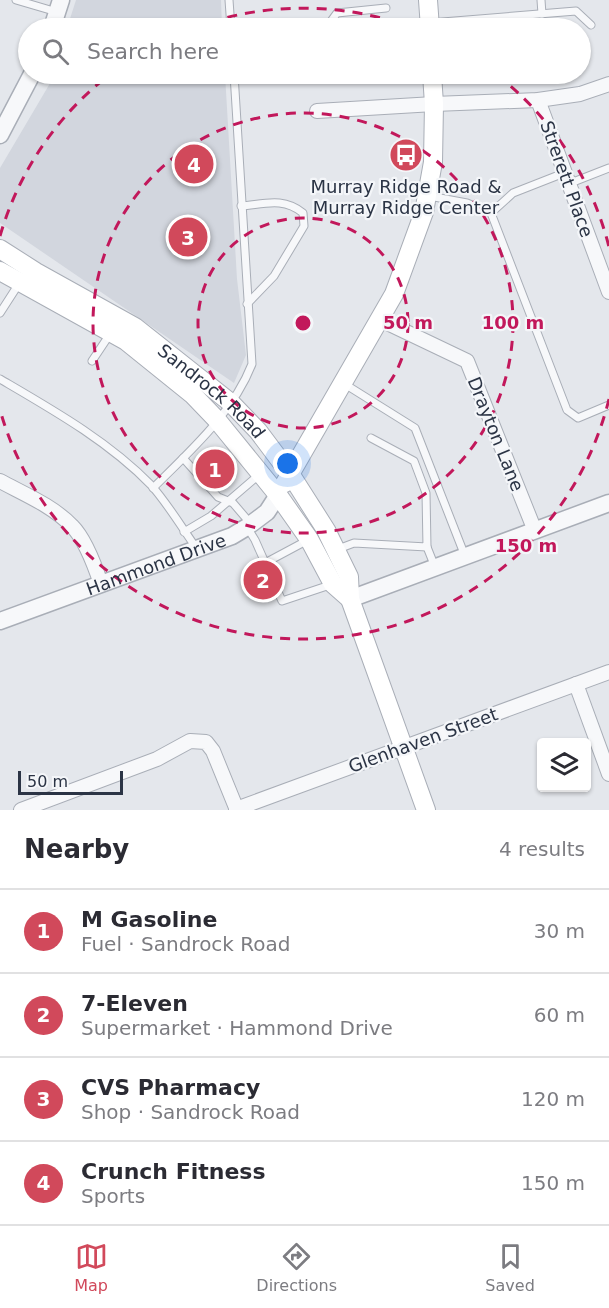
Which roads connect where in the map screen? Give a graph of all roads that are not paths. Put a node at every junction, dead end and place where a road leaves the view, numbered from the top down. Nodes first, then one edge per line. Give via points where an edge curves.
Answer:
1 (16, 0) edge
2 (229, 0) edge
3 (428, 0) edge
4 (541, 0) edge
5 (59, 6) edge
6 (386, 8) dead end
7 (542, 14) junction
8 (230, 18) edge
9 (334, 18) edge
10 (429, 18) edge
11 (505, 18) edge
12 (584, 18) edge
13 (27, 84) edge
14 (235, 84) edge
15 (433, 84) edge
16 (609, 84) edge
17 (538, 100) junction
18 (434, 104) junction
19 (317, 111) dead end
20 (0, 135) edge
21 (609, 168) edge
22 (566, 178) junction
23 (427, 195) junction
24 (241, 206) junction
25 (491, 213) junction
26 (0, 249) edge
27 (0, 271) edge
28 (20, 282) junction
29 (609, 292) edge
30 (247, 304) junction
31 (0, 313) edge
32 (379, 320) junction
33 (115, 326) junction
34 (92, 361) dead end
35 (0, 379) edge
36 (342, 383) junction
37 (231, 403) junction
38 (609, 405) edge
39 (218, 420) junction
40 (371, 438) dead end
41 (183, 458) junction
42 (260, 474) junction
43 (291, 475) junction
44 (0, 481) edge
45 (153, 488) junction
46 (278, 495) junction
47 (228, 502) junction
48 (609, 503) edge
49 (249, 526) junction
50 (535, 531) junction
51 (184, 532) junction
52 (309, 539) junction
53 (427, 547) junction
54 (197, 549) junction
55 (336, 550) junction
56 (465, 556) junction
57 (266, 563) junction
58 (435, 567) junction
59 (101, 584) junction
60 (333, 584) junction
61 (350, 599) junction
62 (0, 621) edge
63 (609, 672) edge
64 (576, 684) junction
65 (403, 748) junction
66 (608, 766) edge
67 (236, 809) edge
68 (21, 810) edge
69 (426, 810) edge

1 - 5 lane
2 - 8 lane
3 - 10 main road
4 - 7 lane
6 - 9 lane via 338,13
7 - 11 lane
7 - 12 lane via 576,11
13 - 20 street
14 - 24 lane
15 - 18 main road, Hammond Drive
16 - 17 street via 580,94
17 - 18 street
17 - 22 street, Strerett Place
18 - 19 street
18 - 23 main road, Hammond Drive via 433,162
21 - 22 lane
22 - 25 lane via 513,193
22 - 29 street, Strerett Place
23 - 25 lane via 467,203
23 - 32 main road, Hammond Drive via 394,294
24 - 30 lane
24 - 30 lane via 278,202 292,205 303,213 304,226 274,276
25 - 38 lane via 567,410 578,418
26 - 33 main road, Sandrock Road
27 - 28 main road, Sandrock Road
28 - 31 lane
28 - 33 main road, Sandrock Road
30 - 37 lane via 252,364
32 - 36 main road, Hammond Drive
32 - 50 street, Drayton Lane via 467,361
33 - 34 lane
33 - 37 main road, Sandrock Road via 135,327
33 - 39 main road, Sandrock Road via 126,341
35 - 45 lane via 65,417 119,456
36 - 43 main road, Hammond Drive
36 - 56 lane via 415,428
37 - 39 lane
37 - 43 main road, Sandrock Road
39 - 41 lane
39 - 42 main road, Sandrock Road
40 - 53 lane via 414,461 426,493
41 - 45 lane
41 - 47 lane
42 - 46 main road, Sandrock Road
42 - 47 lane
43 - 46 main road, Hammond Drive
43 - 55 main road, Sandrock Road
44 - 59 street via 59,514 74,528
45 - 51 lane
46 - 49 street, Hammond Drive via 267,512
46 - 52 main road, Sandrock Road
47 - 49 lane via 233,503
47 - 51 lane
48 - 50 street
49 - 54 street, Hammond Drive
49 - 57 lane
50 - 56 street
51 - 54 lane
52 - 57 lane
52 - 60 main road, Sandrock Road
53 - 55 lane via 354,543
53 - 58 lane
54 - 59 street, Hammond Drive
55 - 61 main road, Sandrock Road via 349,577
56 - 58 street
57 - 60 lane via 282,601
58 - 61 street
59 - 62 street, Hammond Drive
60 - 61 main road, Sandrock Road
61 - 65 main road, Sandrock Road
63 - 64 street, Glenhaven Street
64 - 65 street, Glenhaven Street
64 - 66 street
65 - 67 street, Glenhaven Street
65 - 69 main road, Sandrock Road
67 - 68 street via 213,752 206,742 190,741 157,759

